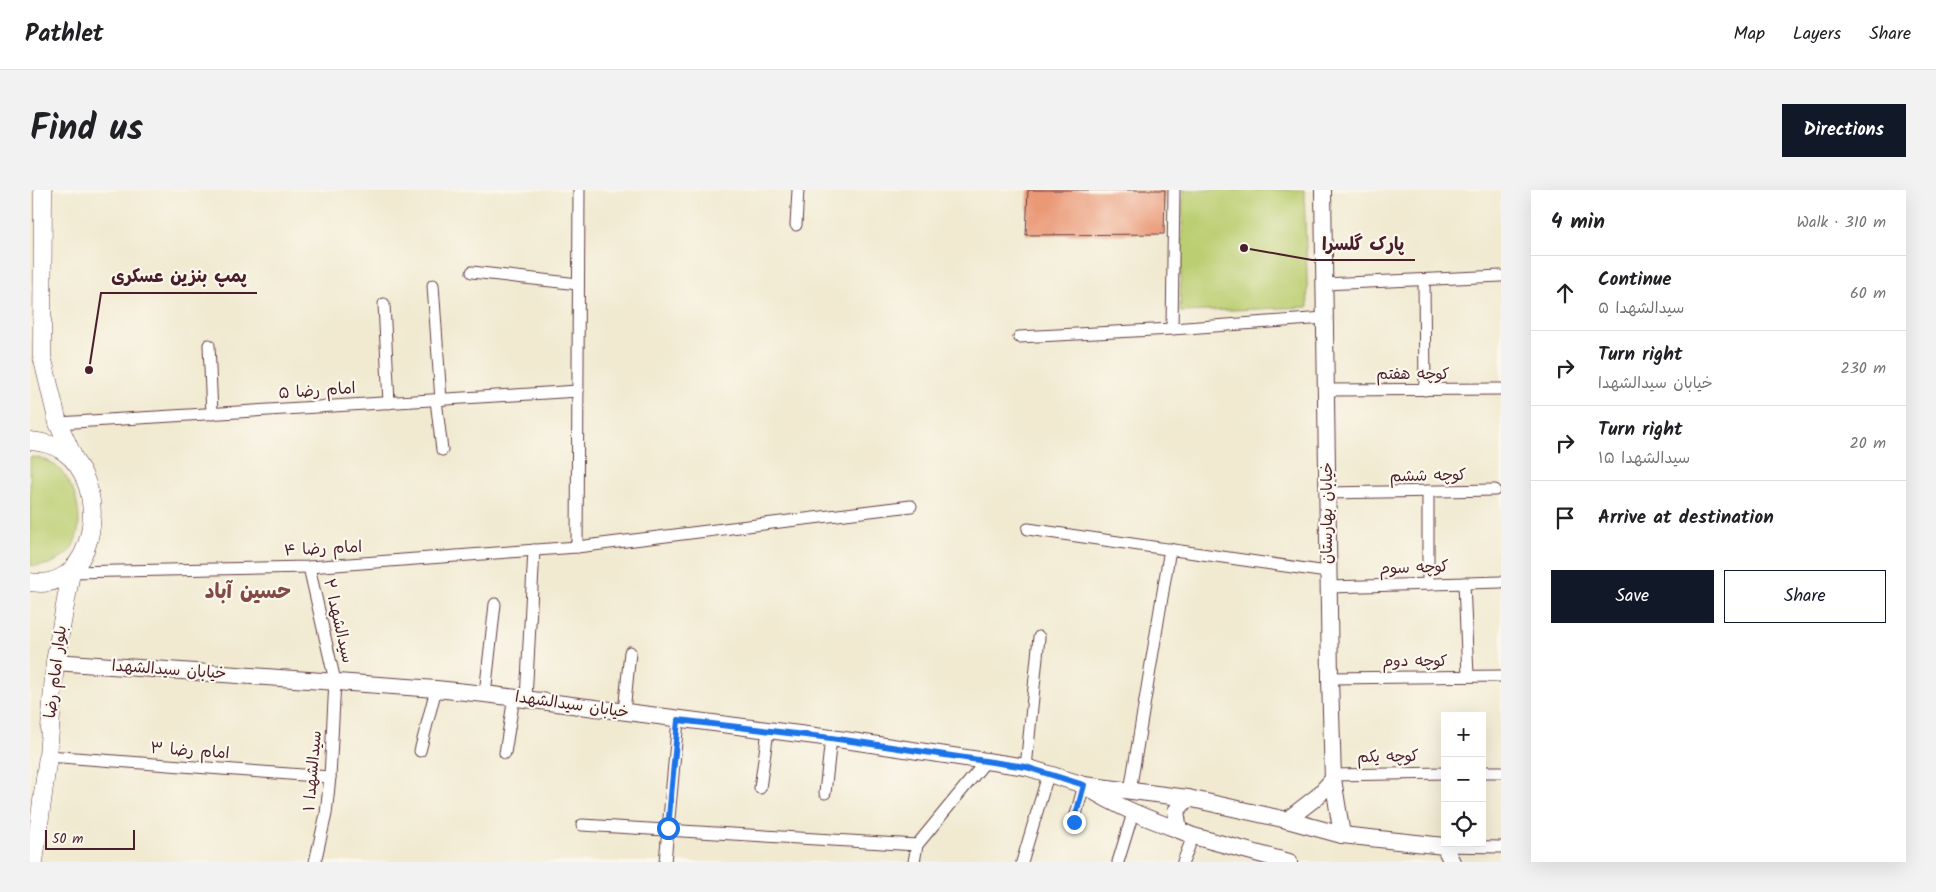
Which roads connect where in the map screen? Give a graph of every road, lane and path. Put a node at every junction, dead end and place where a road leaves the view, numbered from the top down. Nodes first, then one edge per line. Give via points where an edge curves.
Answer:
1 (43, 190) edge
2 (578, 190) edge
3 (798, 190) edge
4 (1174, 190) edge
5 (1323, 190) edge
6 (796, 225) dead end
7 (472, 272) dead end
8 (1501, 276) edge
9 (1424, 280) junction
10 (578, 284) junction
11 (1324, 284) junction
12 (432, 286) dead end
13 (384, 304) dead end
14 (1325, 318) junction
15 (1172, 329) junction
16 (1019, 337) dead end
17 (209, 345) dead end
18 (1326, 390) junction
19 (1426, 390) junction
20 (1501, 390) edge
21 (578, 391) junction
22 (438, 400) junction
23 (389, 403) junction
24 (212, 414) junction
25 (58, 424) junction
26 (30, 441) edge
27 (442, 450) dead end
28 (76, 463) junction
29 (1495, 490) dead end
30 (1428, 492) junction
31 (1327, 493) junction
32 (911, 506) dead end
33 (1028, 529) dead end
34 (577, 547) junction
35 (1170, 549) junction
36 (534, 550) junction
37 (309, 567) junction
38 (70, 572) junction
39 (1328, 579) junction
40 (30, 582) edge
41 (1501, 582) edge
42 (1464, 583) junction
43 (1428, 584) junction
44 (495, 604) dead end
45 (1039, 637) dead end
46 (630, 652) dead end
47 (55, 662) junction
48 (1468, 676) junction
49 (1501, 676) edge
50 (1330, 678) junction
51 (335, 681) junction
52 (436, 688) junction
53 (485, 694) junction
54 (520, 698) junction
55 (624, 712) junction
56 (678, 720) junction
57 (768, 731) junction
58 (831, 738) junction
59 (420, 751) dead end
60 (505, 753) dead end
61 (48, 756) junction
62 (986, 761) junction
63 (1026, 767) junction
64 (1486, 772) edge
65 (1501, 772) edge
66 (1441, 773) edge
67 (1048, 775) junction
68 (330, 777) junction
69 (1333, 777) junction
70 (1084, 785) junction
71 (760, 788) dead end
72 (1130, 791) junction
73 (825, 793) dead end
74 (1188, 798) junction
75 (1133, 813) junction
76 (1287, 820) junction
77 (1074, 822) dead end
78 (582, 825) dead end
79 (668, 828) junction
80 (1186, 833) junction
81 (1342, 835) junction
82 (917, 844) junction
83 (1441, 846) edge
84 (1444, 847) edge
85 (1486, 847) edge
86 (1501, 847) edge
87 (34, 862) edge
88 (314, 862) edge
89 (665, 862) edge
90 (914, 862) edge
91 (1022, 862) edge
92 (1118, 862) edge
93 (1183, 862) edge
94 (1289, 862) edge
95 (1452, 862) edge

1 - 25 main road via 42,356
2 - 10 street
3 - 6 street
4 - 15 street
5 - 11 street, خیابان بهارستان
7 - 10 street
8 - 9 street
9 - 11 street
9 - 19 street
10 - 21 street
11 - 14 street, خیابان بهارستان
12 - 22 street
13 - 23 street
14 - 15 street
14 - 18 street, خیابان بهارستان
15 - 16 street
17 - 24 street
18 - 19 street, کوچه هفتم
18 - 31 street, خیابان بهارستان
19 - 20 street, کوچه هفتم
21 - 22 street, امام رضا ۵
21 - 34 street
22 - 23 street, امام رضا ۵
22 - 27 street
23 - 24 street, امام رضا ۵
24 - 25 street, امام رضا ۵
25 - 28 main road
26 - 28 main road via 48,444
28 - 38 main road via 85,476 92,506 85,551
29 - 30 street, کوچه ششم
30 - 31 street, کوچه ششم
30 - 43 street
31 - 39 street, خیابان بهارستان
32 - 34 street, امام رضا ۴
33 - 35 street, کوچه سوم
34 - 36 street, امام رضا ۴
35 - 39 street, کوچه سوم
35 - 72 street
36 - 37 street, امام رضا ۴
36 - 54 street
37 - 38 street, امام رضا ۴
37 - 51 street, سیدالشهدا ۲
38 - 40 main road via 57,580 38,584
38 - 47 main road, بلوار امام رضا
39 - 43 street, کوچه سوم
39 - 50 street, خیابان بهارستان
41 - 42 street, کوچه سوم
42 - 43 street, کوچه سوم
42 - 48 street
44 - 53 street
45 - 63 street
46 - 55 street
47 - 51 street, خیابان سیدالشهدا
47 - 61 main road, بلوار امام رضا
48 - 49 street, کوچه دوم
48 - 50 street, کوچه دوم
50 - 69 street, خیابان بهارستان
51 - 52 street, خیابان سیدالشهدا
51 - 68 street, سیدالشهدا ۱
52 - 53 street, خیابان سیدالشهدا
52 - 59 street
53 - 54 street, خیابان سیدالشهدا
54 - 55 street, خیابان سیدالشهدا
54 - 60 street
55 - 56 street, خیابان سیدالشهدا
56 - 57 street, خیابان سیدالشهدا
56 - 79 street
57 - 58 street, خیابان سیدالشهدا
57 - 71 street
58 - 62 street, خیابان سیدالشهدا
58 - 73 street
61 - 68 street, امام رضا ۳
61 - 87 main road, بلوار امام رضا
62 - 63 street, خیابان سیدالشهدا
62 - 82 street
63 - 67 street, خیابان سیدالشهدا
64 - 65 street
66 - 69 street, کوچه یکم
67 - 70 street, خیابان سیدالشهدا
67 - 91 street
68 - 88 street, سیدالشهدا ۱ via 326,814
69 - 76 street via 1318,796
69 - 81 street, خیابان بهارستان
70 - 72 street
70 - 75 street
70 - 77 street
72 - 74 street
74 - 76 street
74 - 80 street via 1176,811
75 - 80 street
75 - 92 street
76 - 81 street
78 - 79 street
79 - 82 street
79 - 89 street
80 - 93 street
80 - 94 street
81 - 83 street
82 - 90 street
84 - 95 street
85 - 86 street

